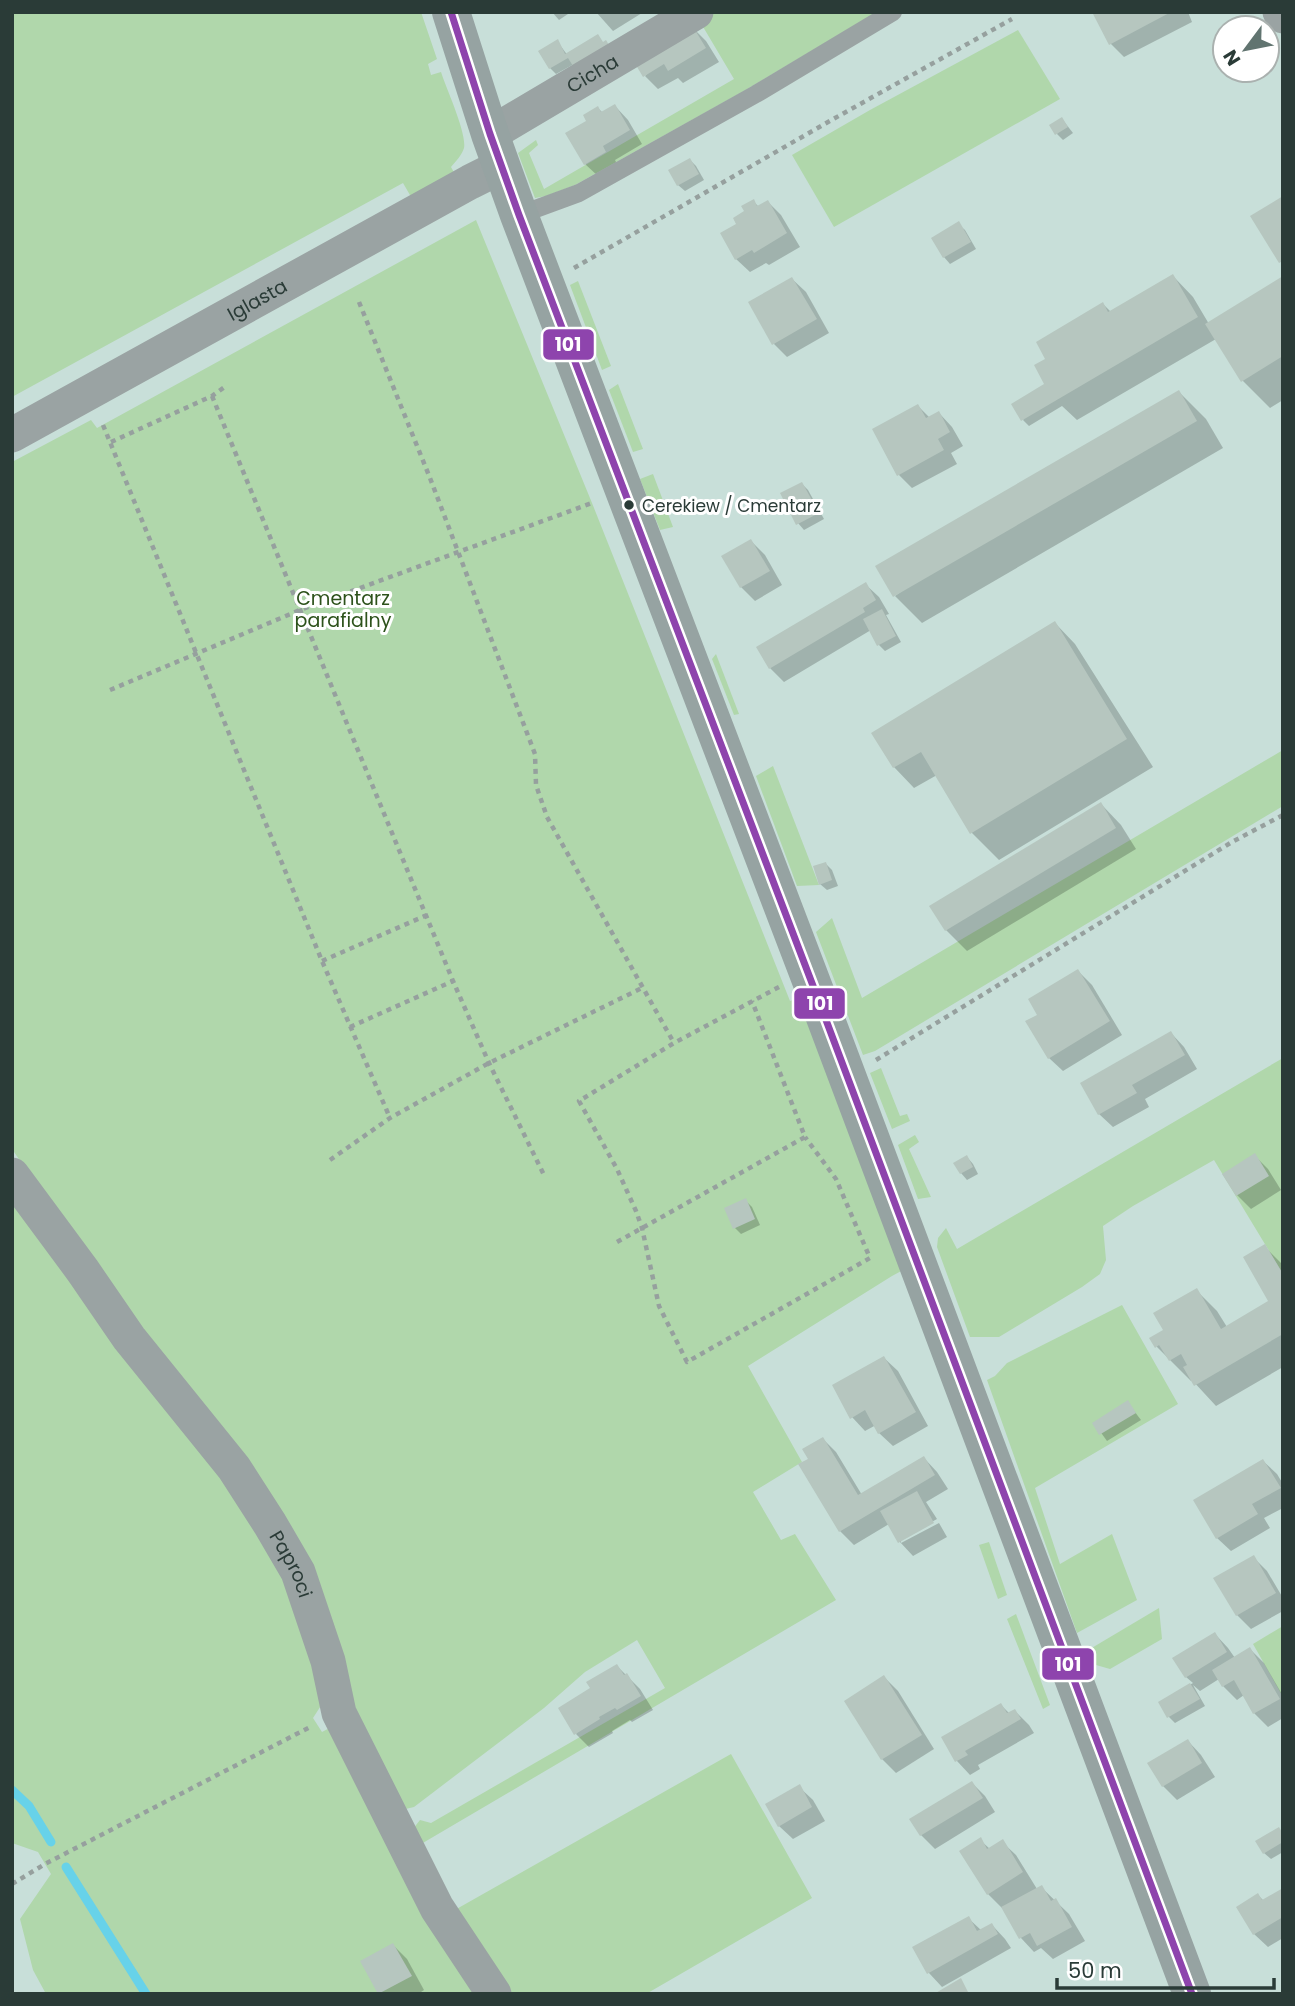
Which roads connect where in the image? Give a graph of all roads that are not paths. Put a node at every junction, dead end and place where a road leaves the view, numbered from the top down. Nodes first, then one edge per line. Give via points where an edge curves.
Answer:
1 (452, 12) edge
2 (696, 12) edge
3 (894, 12) edge
4 (496, 150) junction
5 (519, 215) junction
6 (12, 435) edge
7 (12, 1175) edge
8 (495, 1994) edge
9 (1192, 1994) edge

1 - 4 street
2 - 4 street, Cicha
3 - 5 lane via 588,188
4 - 5 street
4 - 6 street, Iglasta via 434,202
5 - 9 street
7 - 8 street, Paproci via 129,1338 234,1468 270,1524 298,1572 328,1661 339,1713 437,1908

